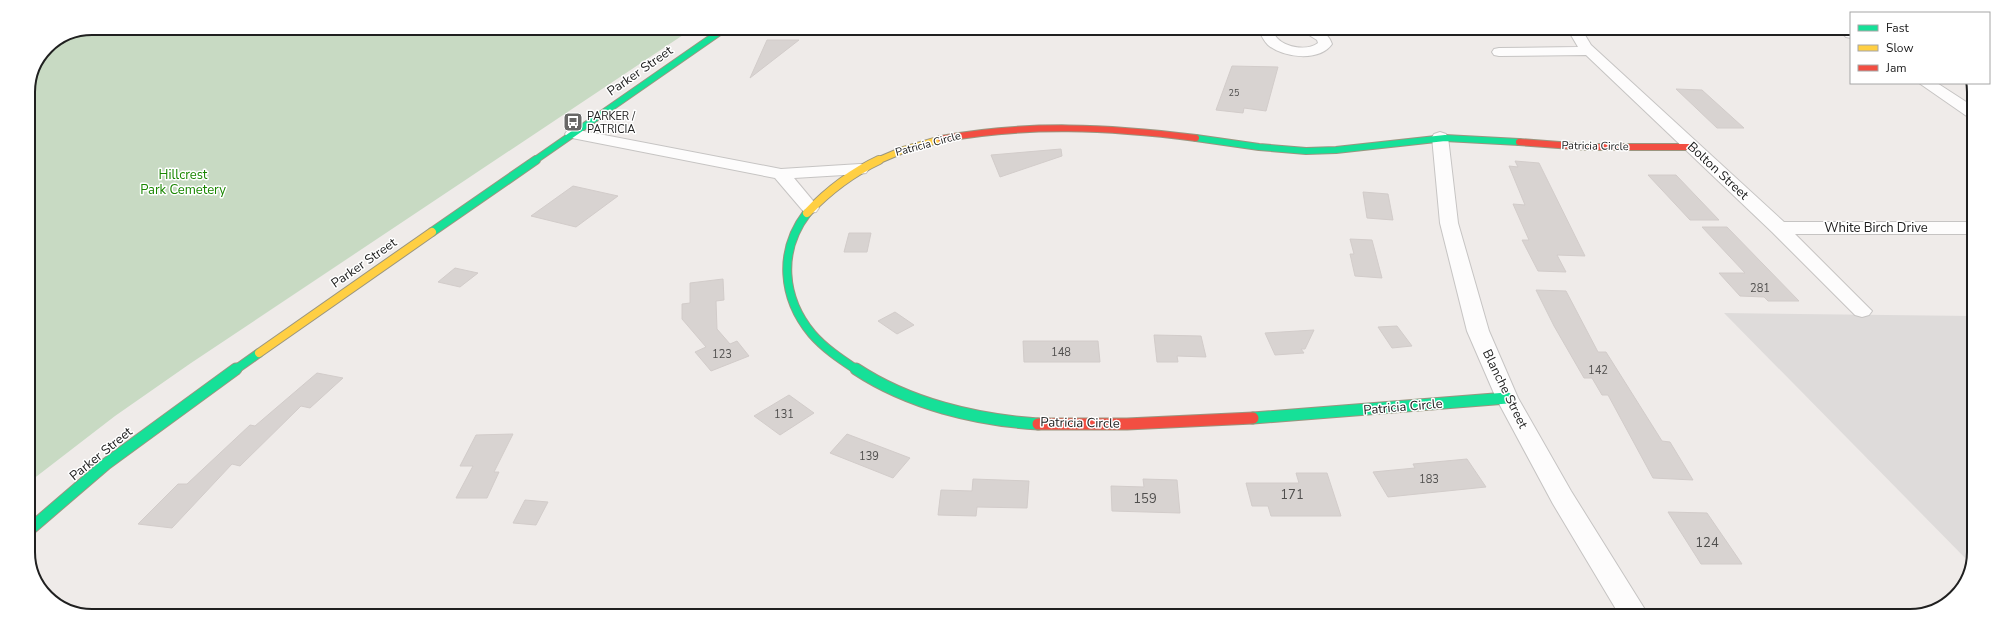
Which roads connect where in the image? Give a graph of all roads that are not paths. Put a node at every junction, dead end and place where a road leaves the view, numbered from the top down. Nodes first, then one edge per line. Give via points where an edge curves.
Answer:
1 (715, 35) edge
2 (1269, 35) edge
3 (1319, 35) edge
4 (1576, 35) edge
5 (1590, 51) junction
6 (1499, 52) dead end
7 (1929, 84) edge
8 (1967, 109) edge
9 (573, 134) junction
10 (1440, 137) junction
11 (1692, 147) junction
12 (860, 169) junction
13 (781, 174) junction
14 (810, 208) junction
15 (1779, 228) junction
16 (1967, 228) edge
17 (1862, 311) dead end
18 (1507, 398) junction
19 (35, 525) edge
20 (1631, 609) edge

1 - 9 street, Parker Street
2 - 3 street via 1273,42 1290,50 1320,48 1325,44
4 - 5 street, Bolton Street
5 - 6 street
5 - 11 street, Bolton Street
7 - 8 street
9 - 13 street, Patricia Circle
9 - 19 street, Parker Street via 176,412 106,464
10 - 11 street, Patricia Circle via 1591,147
10 - 12 street, Patricia Circle via 1354,149 1307,151 1160,134 1078,128 1028,128 979,131 932,140 890,154
10 - 18 street, Blanche Street via 1449,223 1461,272 1478,331
11 - 15 street, Bolton Street
12 - 13 street, Patricia Circle
12 - 14 street, Patricia Circle via 834,186
13 - 14 street
14 - 18 street, Patricia Circle via 804,214 787,254 786,278 790,296 802,320 826,347 860,370 898,390 943,407 992,419 1099,425 1248,419
15 - 16 street, White Birch Drive
15 - 17 street, Bolton Street
18 - 20 street, Blanche Street via 1562,497

